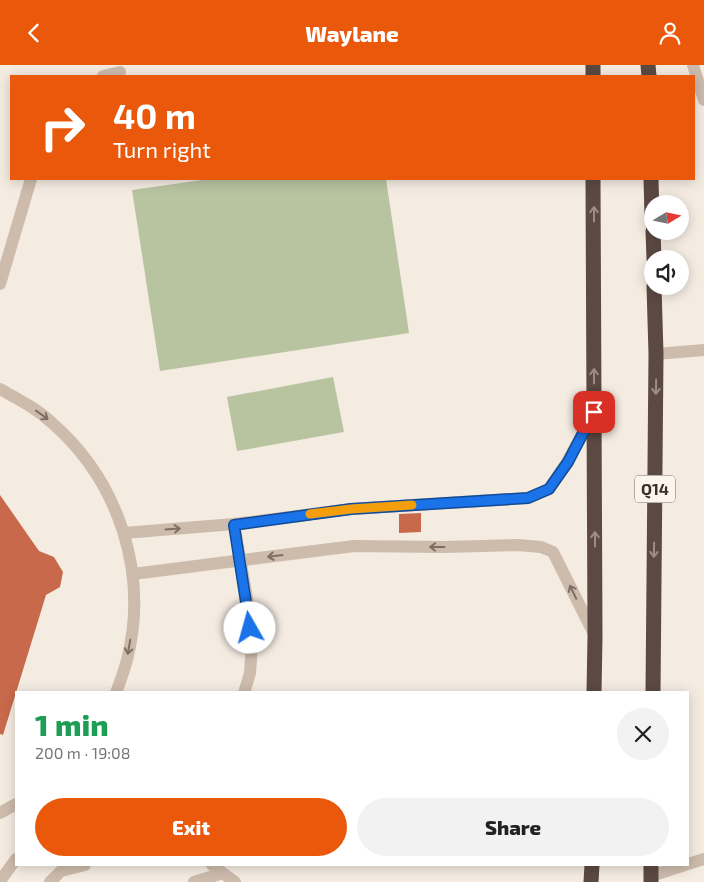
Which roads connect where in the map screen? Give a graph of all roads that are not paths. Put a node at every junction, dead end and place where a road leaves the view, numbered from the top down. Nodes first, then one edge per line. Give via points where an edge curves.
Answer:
1 (693, 65) edge
2 (120, 72) dead end
3 (107, 75) edge
4 (704, 100) edge
5 (31, 180) edge
6 (594, 180) edge
7 (652, 180) edge
8 (652, 195) edge
9 (0, 284) edge
10 (654, 295) edge
11 (704, 350) edge
12 (656, 354) junction
13 (0, 389) edge
14 (594, 412) junction
15 (234, 525) junction
16 (124, 533) junction
17 (240, 560) junction
18 (133, 574) junction
19 (595, 636) junction
20 (117, 691) edge
21 (245, 691) edge
22 (594, 691) edge
23 (653, 691) edge
24 (0, 802) edge
25 (15, 803) edge
26 (15, 804) edge
27 (0, 813) edge
28 (704, 859) edge
29 (15, 860) edge
30 (689, 864) edge
31 (81, 866) edge
32 (213, 866) edge
33 (592, 866) edge
34 (682, 866) edge
35 (223, 873) junction
36 (651, 874) edge
37 (0, 881) edge
38 (50, 882) edge
39 (194, 882) edge
40 (235, 882) edge
41 (591, 882) edge

1 - 4 street
2 - 3 street
5 - 9 street
14 -> 6 highway
7 - 8 highway
10 - 12 highway, Q14
11 - 12 street
12 -> 23 highway, Q14
13 -> 16 street via 51,421 73,443 108,494
14 - 15 street via 568,462 549,489 528,498 351,509
19 -> 14 highway
16 -> 15 street
15 - 17 street
16 - 18 street
17 - 18 street
19 -> 17 street via 554,552 541,547 354,546
17 - 21 street via 252,645
18 -> 20 street via 133,625 127,660
19 - 22 highway
24 - 25 street
26 - 27 street
28 - 30 street
29 - 37 street
31 - 38 street via 62,871
32 - 35 street
33 - 41 highway
34 - 36 street
35 - 39 street
35 - 40 street

